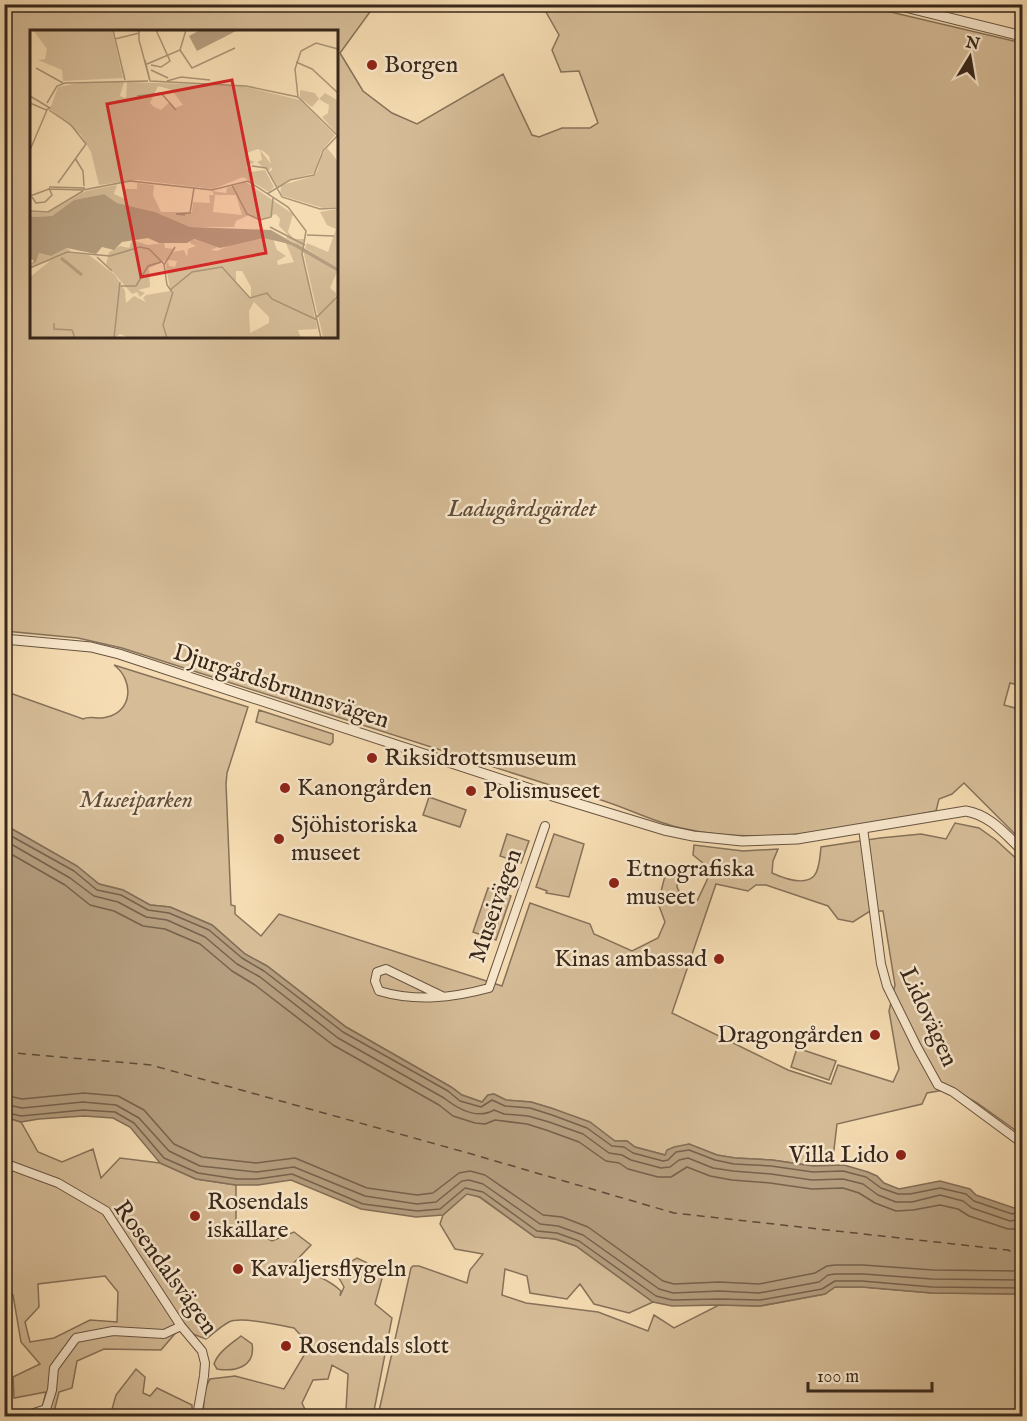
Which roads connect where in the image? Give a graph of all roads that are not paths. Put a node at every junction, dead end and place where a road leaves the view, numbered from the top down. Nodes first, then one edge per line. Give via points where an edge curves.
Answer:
1 (893, 4) edge
2 (1023, 36) edge
3 (4, 639) edge
4 (545, 826) dead end
5 (863, 828) junction
6 (1023, 850) edge
7 (442, 996) junction
8 (1023, 1143) edge
9 (4, 1163) edge
10 (181, 1326) junction
11 (25, 1416) edge
12 (197, 1416) edge

1 - 2 street
3 - 5 street, Djurgårdsbrunnsvägen via 91,647 118,654 674,832 742,842 797,839
4 - 7 street, Museivägen via 489,988 462,996
5 - 6 street, Djurgårdsbrunnsvägen via 966,811 992,821
5 - 8 street, Lidovägen via 887,986 938,1085
7 - 7 street, Museivägen via 399,997 379,991 377,972 386,969
9 - 10 street, Rosendalsvägen via 58,1183 106,1211
10 - 11 street via 164,1334 112,1331 76,1338 54,1368 46,1408
10 - 12 street, Rosendalsvägen via 202,1351 204,1360

